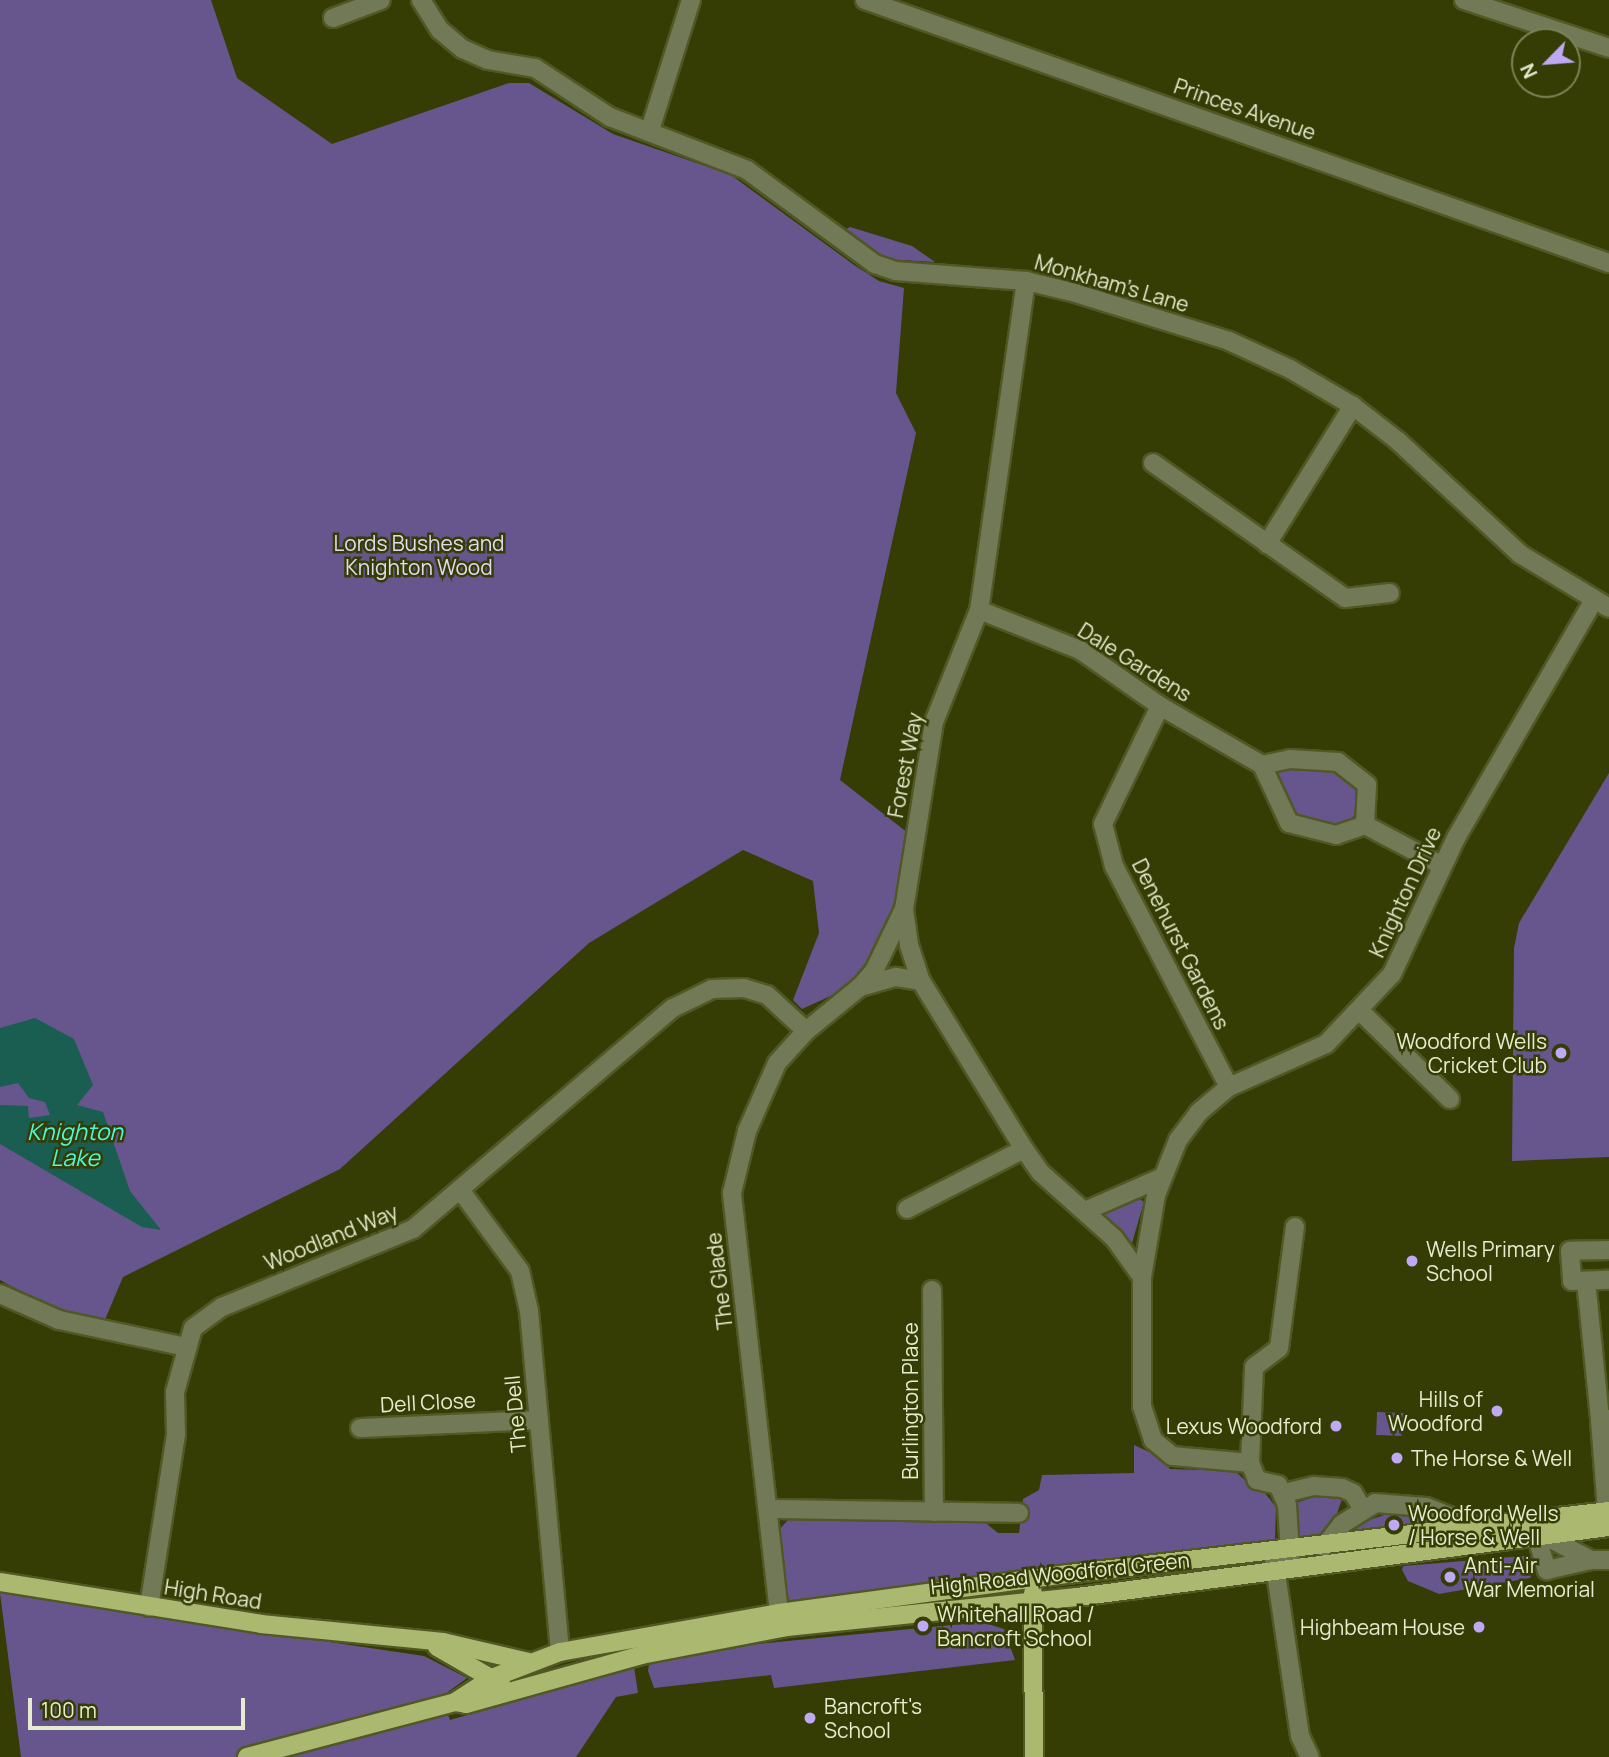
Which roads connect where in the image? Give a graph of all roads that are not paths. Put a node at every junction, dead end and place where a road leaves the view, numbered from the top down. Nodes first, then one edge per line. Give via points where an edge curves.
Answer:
1 (381, 0) edge
2 (421, 0) edge
3 (691, 0) edge
4 (865, 0) edge
5 (1464, 0) edge
6 (333, 18) dead end
7 (1609, 48) edge
8 (650, 130) junction
9 (1609, 263) edge
10 (1026, 281) junction
11 (1353, 406) junction
12 (1153, 463) dead end
13 (1267, 544) junction
14 (1390, 593) dead end
15 (1602, 604) edge
16 (979, 610) junction
17 (1160, 706) junction
18 (1262, 765) junction
19 (1365, 825) junction
20 (1441, 865) junction
21 (904, 909) junction
22 (921, 981) junction
23 (860, 987) junction
24 (1360, 1011) junction
25 (806, 1031) junction
26 (1229, 1087) junction
27 (1450, 1099) dead end
28 (1024, 1149) junction
29 (1163, 1177) junction
30 (461, 1191) junction
31 (907, 1209) dead end
32 (1085, 1211) junction
33 (1296, 1227) dead end
34 (1609, 1250) edge
35 (1142, 1277) junction
36 (1609, 1280) edge
37 (1586, 1281) junction
38 (932, 1290) dead end
39 (0, 1294) edge
40 (186, 1347) junction
41 (1604, 1419) edge
42 (539, 1420) junction
43 (360, 1428) dead end
44 (1250, 1463) junction
45 (1285, 1493) junction
46 (1362, 1508) junction
47 (768, 1509) junction
48 (934, 1512) junction
49 (1020, 1513) dead end
50 (1608, 1516) edge
51 (1482, 1529) junction
52 (1542, 1538) junction
53 (1324, 1547) junction
54 (1282, 1560) junction
55 (1604, 1561) edge
56 (1032, 1579) junction
57 (0, 1582) edge
58 (1033, 1602) junction
59 (149, 1607) junction
60 (779, 1613) junction
61 (421, 1640) junction
62 (560, 1652) junction
63 (529, 1662) junction
64 (492, 1678) junction
65 (520, 1687) junction
66 (455, 1702) junction
67 (247, 1757) edge
68 (1034, 1757) edge
69 (1310, 1757) edge

1 - 6 street
2 - 8 street, Monkham's Lane via 440,30 463,49 488,60 535,68 610,117
3 - 8 street
4 - 9 street, Princes Avenue
5 - 7 street
8 - 10 street, Monkham's Lane via 747,170 875,264 895,271
10 - 11 street, Monkham's Lane via 1229,341
10 - 16 street, Forest Way
11 - 13 street
11 - 15 street, Monkham's Lane via 1398,441 1520,554
12 - 13 street
13 - 14 street via 1345,598
15 - 20 street, Knighton Drive
16 - 17 street, Dale Gardens via 1080,650
16 - 21 street, Forest Way via 934,722
17 - 18 street, Dale Gardens
17 - 26 street, Denehurst Gardens via 1103,824 1114,866
18 - 19 street via 1289,823 1336,835
18 - 19 street via 1290,759 1338,762 1367,785
19 - 20 street
20 - 24 street, Knighton Drive via 1392,974
21 - 22 street, Forest Way
21 - 23 street, The Glade via 874,971
22 - 23 street, The Glade via 896,977
22 - 28 street, Forest Way
23 - 25 street, The Glade
24 - 26 street, Knighton Drive via 1326,1044
24 - 27 street
25 - 30 street, Woodland Way via 767,995 744,988 712,989 673,1008
25 - 47 street, The Glade via 777,1063 747,1131 732,1193
26 - 29 street, Knighton Drive via 1185,1131
28 - 31 street
28 - 32 street, Forest Way via 1041,1173
29 - 32 street
29 - 35 street, Knighton Drive via 1148,1229
30 - 40 street, Woodland Way via 413,1229 222,1307 193,1328
30 - 42 street, The Dell via 520,1271 529,1311
32 - 35 street, Forest Way via 1114,1238
33 - 44 street via 1279,1348 1254,1367
34 - 37 street via 1570,1251 1572,1281
35 - 44 street, Knighton Drive via 1143,1406 1153,1440 1172,1456
36 - 37 street
37 - 41 street
38 - 48 street, Burlington Place
39 - 40 street via 59,1320
40 - 59 street, Woodland Way via 175,1392 176,1434
41 - 50 street
42 - 43 street, Dell Close
42 - 62 street, The Dell
44 - 45 street via 1257,1480 1278,1485
45 - 46 street via 1314,1486 1342,1488 1353,1493
45 - 54 street
46 - 51 street via 1395,1502 1426,1507
46 - 53 street
47 - 48 street
47 - 60 street, The Glade
48 - 49 street
50 - 51 main road, High Road Woodford Green
50 - 52 main road, High Road Woodford Green
51 - 53 main road, High Road Woodford Green
52 - 54 main road, High Road Woodford Green
52 - 55 street
52 - 55 street via 1547,1570
53 - 54 main road, High Road Woodford Green
54 - 56 main road, High Road Woodford Green
54 - 58 main road, High Road Woodford Green
54 - 69 street via 1300,1736
56 - 58 main road
56 - 60 main road, High Road Woodford Green
57 - 59 main road, High Road
58 - 65 main road, High Road Woodford Green via 786,1627 641,1655
58 - 68 main road
59 - 61 main road, High Road
60 - 62 main road, High Road Woodford Green
61 - 63 main road, High Road
61 - 64 main road, High Road
62 - 63 main road, High Road Woodford Green
63 - 64 main road, High Road Woodford Green
64 - 65 main road, High Road
64 - 66 main road, High Road Woodford Green
65 - 66 main road, High Road Woodford Green via 466,1704
66 - 67 main road

